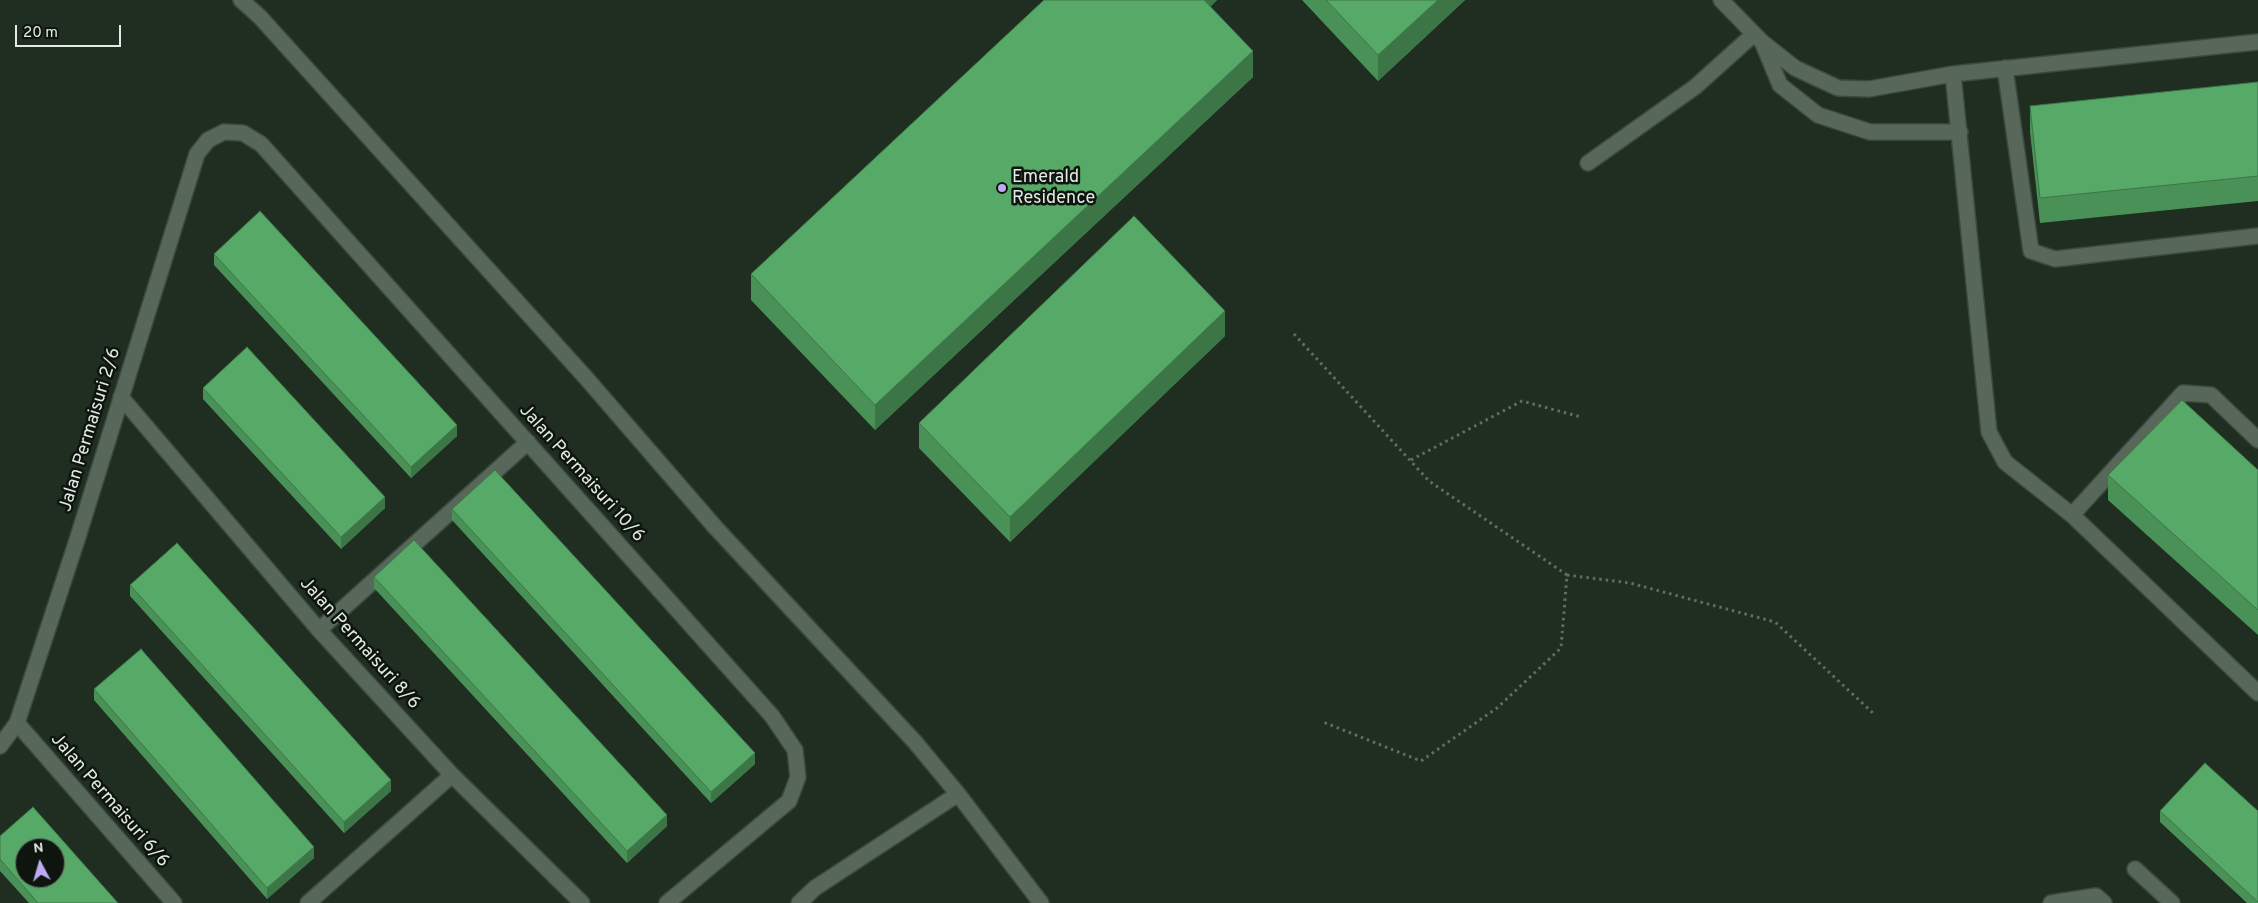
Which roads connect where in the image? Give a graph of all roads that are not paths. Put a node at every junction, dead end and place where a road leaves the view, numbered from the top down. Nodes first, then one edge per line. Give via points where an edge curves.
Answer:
1 (240, 0) edge
2 (1721, 0) edge
3 (1758, 38) junction
4 (2258, 42) edge
5 (2005, 68) junction
6 (1953, 74) junction
7 (224, 132) joint
8 (1960, 132) junction
9 (1588, 163) dead end
10 (2258, 236) edge
11 (121, 397) junction
12 (2258, 440) edge
13 (528, 442) junction
14 (2072, 515) junction
15 (319, 630) junction
16 (2258, 692) edge
17 (17, 723) junction
18 (0, 746) edge
19 (452, 775) junction
20 (958, 794) junction
21 (2136, 869) dead end
22 (174, 903) edge
23 (308, 903) edge
24 (582, 903) edge
25 (668, 903) edge
26 (799, 903) edge
27 (1040, 903) edge
28 (2051, 903) edge
29 (2104, 903) edge
30 (2172, 903) edge

1 - 20 street via 574,364 715,527 915,742
2 - 3 street
3 - 6 street via 1795,68 1838,88 1869,89
3 - 8 street via 1780,85 1818,115 1870,132
3 - 9 street via 1696,87
4 - 5 street
5 - 6 street
5 - 10 street via 2031,251 2055,260
6 - 8 street
7 - 11 street, Jalan Permaisuri 2/6 via 208,140 197,154
7 - 13 street, Jalan Permaisuri 10/6 via 243,132 261,144
8 - 14 street via 1989,432 2005,462
11 - 15 street, Jalan Permaisuri 8/6
11 - 17 street, Jalan Permaisuri 2/6
12 - 14 street via 2211,396 2183,393
13 - 15 street
13 - 25 street, Jalan Permaisuri 10/6 via 772,716 795,750 798,777 789,801
14 - 16 street
15 - 19 street, Jalan Permaisuri 8/6
17 - 18 street, Jalan Permaisuri 2/6
17 - 22 street, Jalan Permaisuri 6/6
19 - 23 street
19 - 24 street, Jalan Permaisuri 8/6
20 - 26 street via 815,888
20 - 27 street
21 - 30 street
28 - 29 street via 2096,896

